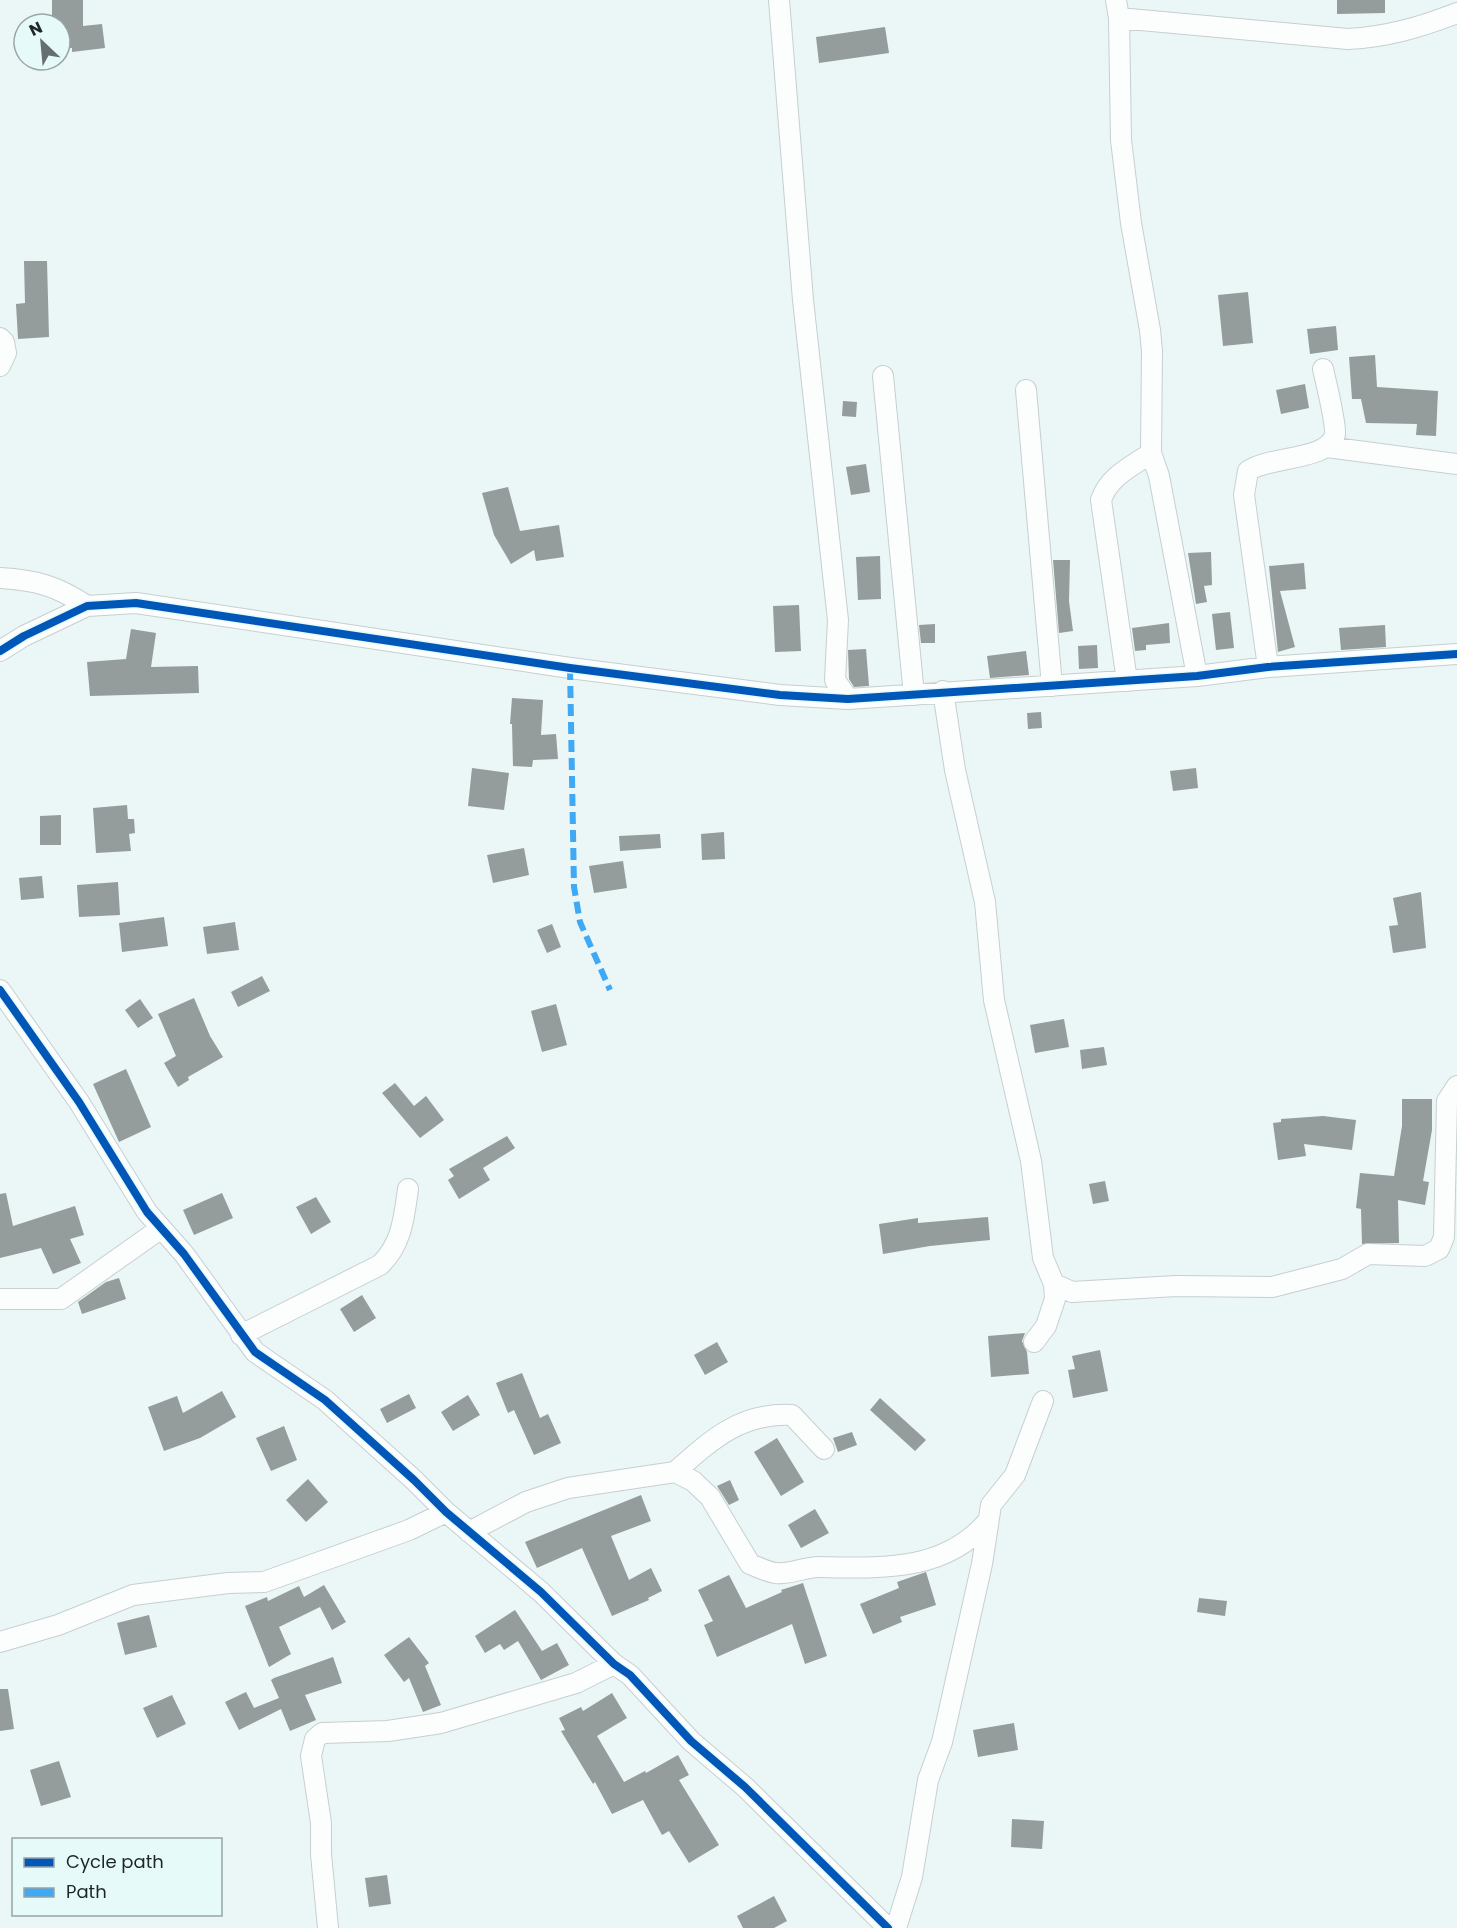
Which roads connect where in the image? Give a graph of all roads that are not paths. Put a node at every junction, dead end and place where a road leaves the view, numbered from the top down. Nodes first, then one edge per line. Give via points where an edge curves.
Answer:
1 (778, 0) edge
2 (1118, 9) edge
3 (1457, 13) edge
4 (0, 338) edge
5 (0, 366) edge
6 (1323, 369) dead end
7 (883, 376) dead end
8 (1026, 390) dead end
9 (1327, 447) junction
10 (1151, 453) junction
11 (1457, 464) edge
12 (0, 578) edge
13 (87, 606) junction
14 (0, 651) edge
15 (1457, 654) edge
16 (1268, 667) junction
17 (1197, 676) junction
18 (835, 680) junction
19 (1127, 681) junction
20 (1052, 686) junction
21 (944, 691) junction
22 (914, 695) junction
23 (816, 697) junction
24 (848, 699) junction
25 (0, 990) edge
26 (1457, 1086) edge
27 (408, 1189) dead end
28 (160, 1229) junction
29 (1054, 1284) junction
30 (0, 1299) edge
31 (241, 1335) junction
32 (1034, 1342) dead end
33 (1043, 1401) dead end
34 (824, 1449) dead end
35 (675, 1472) junction
36 (446, 1512) junction
37 (987, 1522) junction
38 (469, 1533) junction
39 (0, 1642) edge
40 (614, 1664) junction
41 (328, 1928) edge
42 (888, 1928) edge
43 (896, 1928) edge

1 - 18 street via 803,300 838,620
2 - 3 street via 1348,39 1378,38
2 - 10 street via 1121,140 1152,351
4 - 5 street via 6,352
6 - 9 street via 1335,434
7 - 22 street
8 - 20 street
9 - 11 street
9 - 16 street via 1258,464 1248,471 1244,495
10 - 17 street
10 - 19 street via 1114,478 1101,500
12 - 13 street via 29,580 62,589
13 - 14 street
13 - 23 street via 136,603 570,668
15 - 16 street
16 - 17 street
17 - 19 street
18 - 23 street
18 - 24 street
19 - 20 street
20 - 21 street
21 - 22 street
21 - 29 street via 954,770 985,902 994,1000 1031,1161 1043,1258
22 - 24 street
23 - 24 street
25 - 28 street via 79,1102
26 - 29 street via 1447,1101 1444,1237 1439,1249 1425,1256 1368,1254 1342,1269 1272,1287 1176,1286 1072,1292
27 - 31 street via 393,1252 380,1265
28 - 30 street via 61,1299
28 - 31 street via 184,1254
29 - 32 street via 1055,1299 1046,1326
31 - 36 street via 255,1352 325,1400
33 - 37 street via 1015,1475 991,1505
34 - 35 street via 792,1415 772,1414 712,1438
35 - 37 street via 693,1481 710,1497 750,1564 776,1573 818,1566 867,1569 913,1565 958,1548
35 - 38 street via 567,1488 526,1502
36 - 38 street
36 - 39 street via 409,1530 264,1582 133,1595 58,1625
37 - 43 street via 982,1564 942,1742 928,1780 912,1877
38 - 40 street via 541,1592
40 - 41 street via 576,1683 441,1724 322,1733 315,1739 311,1756 321,1823
40 - 42 street via 691,1741 745,1786

